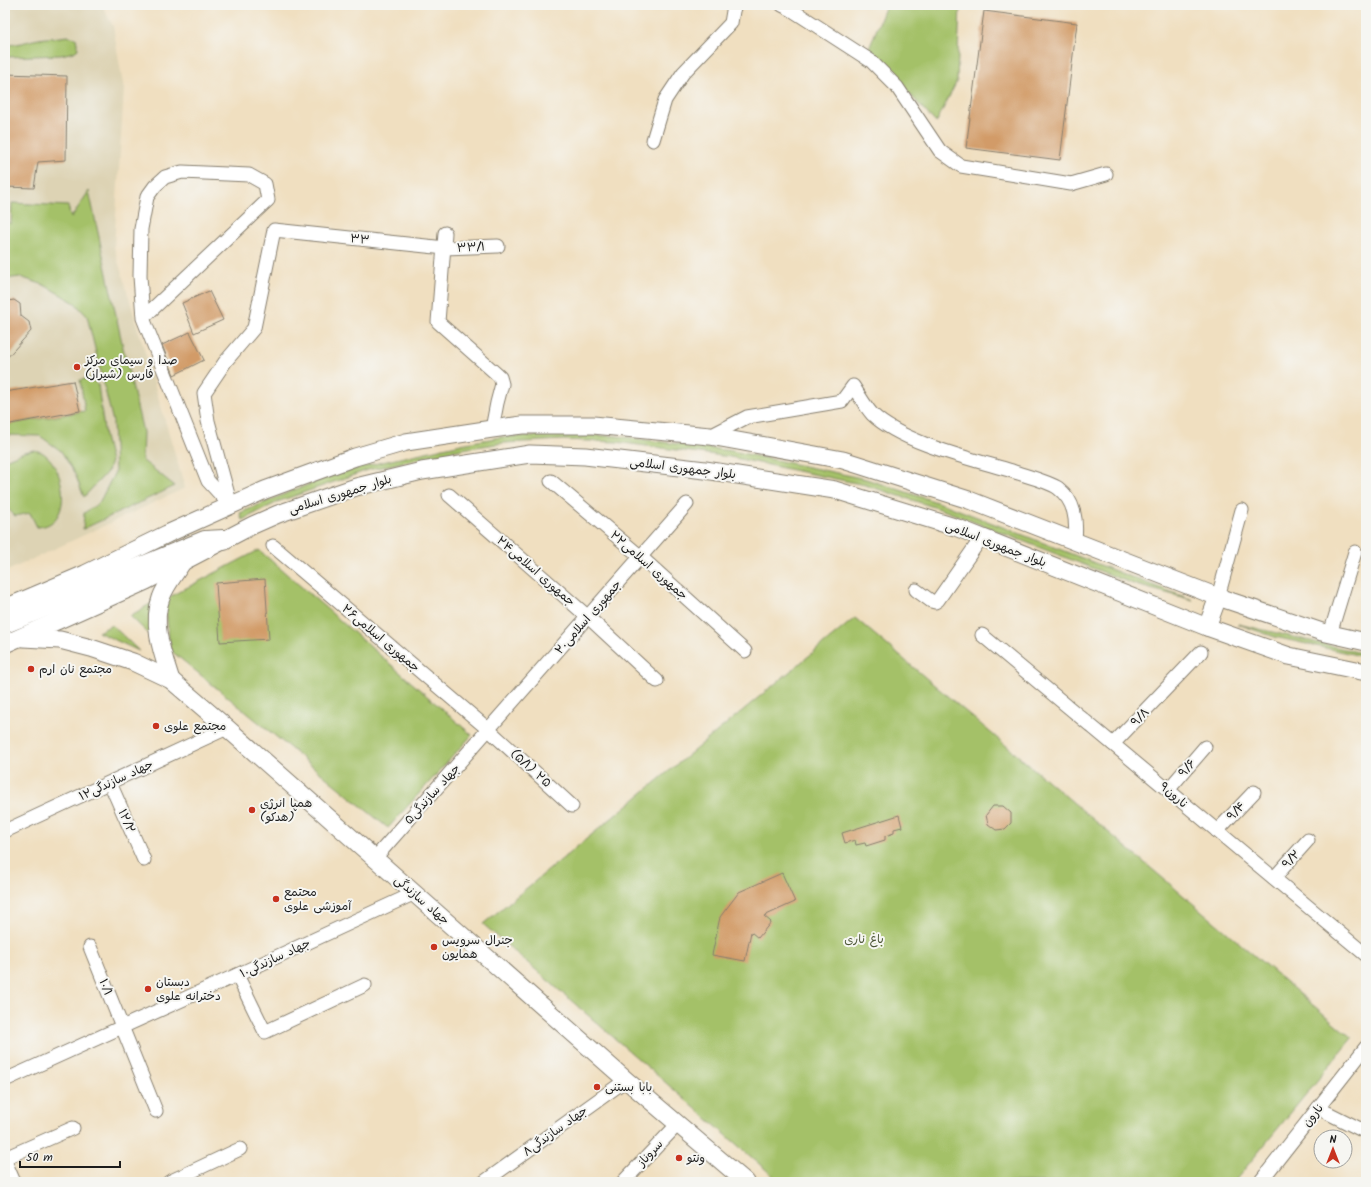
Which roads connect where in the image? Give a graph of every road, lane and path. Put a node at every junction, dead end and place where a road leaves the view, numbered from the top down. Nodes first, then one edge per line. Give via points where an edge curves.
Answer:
1 (735, 5) edge
2 (782, 5) edge
3 (653, 140) dead end
4 (1106, 174) dead end
5 (445, 233) dead end
6 (498, 246) dead end
7 (445, 248) junction
8 (142, 318) junction
9 (492, 429) junction
10 (710, 436) junction
11 (550, 481) dead end
12 (449, 495) dead end
13 (687, 504) dead end
14 (231, 506) junction
15 (1242, 510) dead end
16 (982, 537) junction
17 (224, 540) junction
18 (1075, 540) junction
19 (273, 546) dead end
20 (1355, 552) dead end
21 (641, 557) junction
22 (182, 563) junction
23 (916, 590) dead end
24 (1218, 596) junction
25 (5, 608) edge
26 (588, 617) junction
27 (5, 623) edge
28 (1207, 627) junction
29 (1330, 634) junction
30 (982, 635) dead end
31 (12, 641) edge
32 (1366, 642) edge
33 (745, 651) dead end
34 (1201, 652) dead end
35 (1366, 672) edge
36 (171, 680) junction
37 (657, 682) dead end
38 (227, 728) junction
39 (489, 730) junction
40 (1113, 744) junction
41 (1205, 747) dead end
42 (110, 783) junction
43 (1168, 790) junction
44 (1254, 792) dead end
45 (572, 806) dead end
46 (5, 831) edge
47 (1218, 831) junction
48 (1308, 840) dead end
49 (375, 858) junction
50 (144, 860) dead end
51 (1274, 878) junction
52 (415, 893) junction
53 (90, 947) dead end
54 (1366, 955) edge
55 (237, 975) junction
56 (365, 985) dead end
57 (123, 1026) junction
58 (1366, 1047) edge
59 (5, 1080) edge
60 (626, 1080) junction
61 (1318, 1108) junction
62 (156, 1111) dead end
63 (678, 1124) junction
64 (73, 1128) dead end
65 (1366, 1132) edge
66 (240, 1149) dead end
67 (5, 1158) edge
68 (5, 1161) edge
69 (490, 1180) edge
70 (14, 1182) edge
71 (169, 1182) edge
72 (623, 1182) edge
73 (746, 1182) edge
74 (1260, 1182) edge

1 - 3 street via 731,23 683,73 666,100
2 - 4 street via 871,61 897,87 940,151 961,166 1071,184
5 - 7 street
6 - 7 street, ۳۳/۱
7 - 9 street via 438,322 500,377 502,384
7 - 14 street, ۳۳ via 274,230 254,328 225,362 204,393 208,421
8 - 8 street via 141,229 147,197 155,186 165,176 182,172 249,175 265,184 268,200
8 - 14 street via 208,481
9 - 10 main road via 522,425 593,425
9 - 14 main road via 406,442 355,456 265,490
10 - 18 main road via 843,460 969,500
10 - 18 street via 747,417 842,401 854,386 872,414 890,427 918,441 1058,488 1073,504 1077,528
11 - 21 street, جمهوری اسلامی۲۲
12 - 26 street, جمهوری اسلامی۲۴
13 - 21 street, جمهوری اسلامی۲۰
14 - 25 main road
15 - 24 street
16 - 17 main road, بلوار جمهوری اسلامی via 835,490 705,470 585,456 530,454 429,469 356,487 278,514
16 - 23 street via 938,600 931,601
16 - 28 main road, بلوار جمهوری اسلامی
17 - 22 main road, بلوار جمهوری اسلامی
17 - 27 highway via 205,542
18 - 24 main road
19 - 39 street, جمهوری اسلامی۲۶
20 - 29 street
21 - 26 street, جمهوری اسلامی۲۰
21 - 33 street, جمهوری اسلامی۲۲
22 - 31 main road, بلوار جمهوری اسلامی
22 - 36 main road via 166,588 158,609 162,650
24 - 28 main road
24 - 29 main road
26 - 37 street, جمهوری اسلامی۲۴
26 - 39 street, جمهوری اسلامی۲۰
28 - 35 main road, بلوار جمهوری اسلامی via 1289,656
29 - 32 main road
30 - 40 street, نارون۹
31 - 36 main road, جهاد سازندگی via 60,640 133,662
34 - 40 street, ۹/۸
36 - 38 main road, جهاد سازندگی
38 - 42 street, جهاد سازندگی۱۲
38 - 49 main road, جهاد سازندگی
39 - 45 street, (۵/۱) ۲۵
39 - 49 street, جهاد سازندگی۵
40 - 43 street, نارون۹
41 - 43 street, ۹/۶
42 - 46 street, جهاد سازندگی۱۲
42 - 50 street, ۱۲/۲
43 - 47 street, نارون۹
44 - 47 street, ۹/۴
47 - 51 street, نارون۹
48 - 51 street, ۹/۲
49 - 52 main road, جهاد سازندگی
51 - 54 street, نارون۹
52 - 55 street, جهاد سازندگی۱۰
52 - 60 main road, جهاد سازندگی
53 - 57 street, ۱۰/۱
55 - 56 street via 265,1032
55 - 57 street, جهاد سازندگی۱۰
57 - 59 street, جهاد سازندگی۱۰
57 - 62 street, ۱۰/۱
58 - 61 street, نارون
60 - 63 main road, جهاد سازندگی
60 - 69 street, جهاد سازندگی۸
61 - 65 street
61 - 74 street, نارون
63 - 72 street, سروناز
63 - 73 main road, جهاد سازندگی
64 - 67 street
66 - 71 street
68 - 70 street

